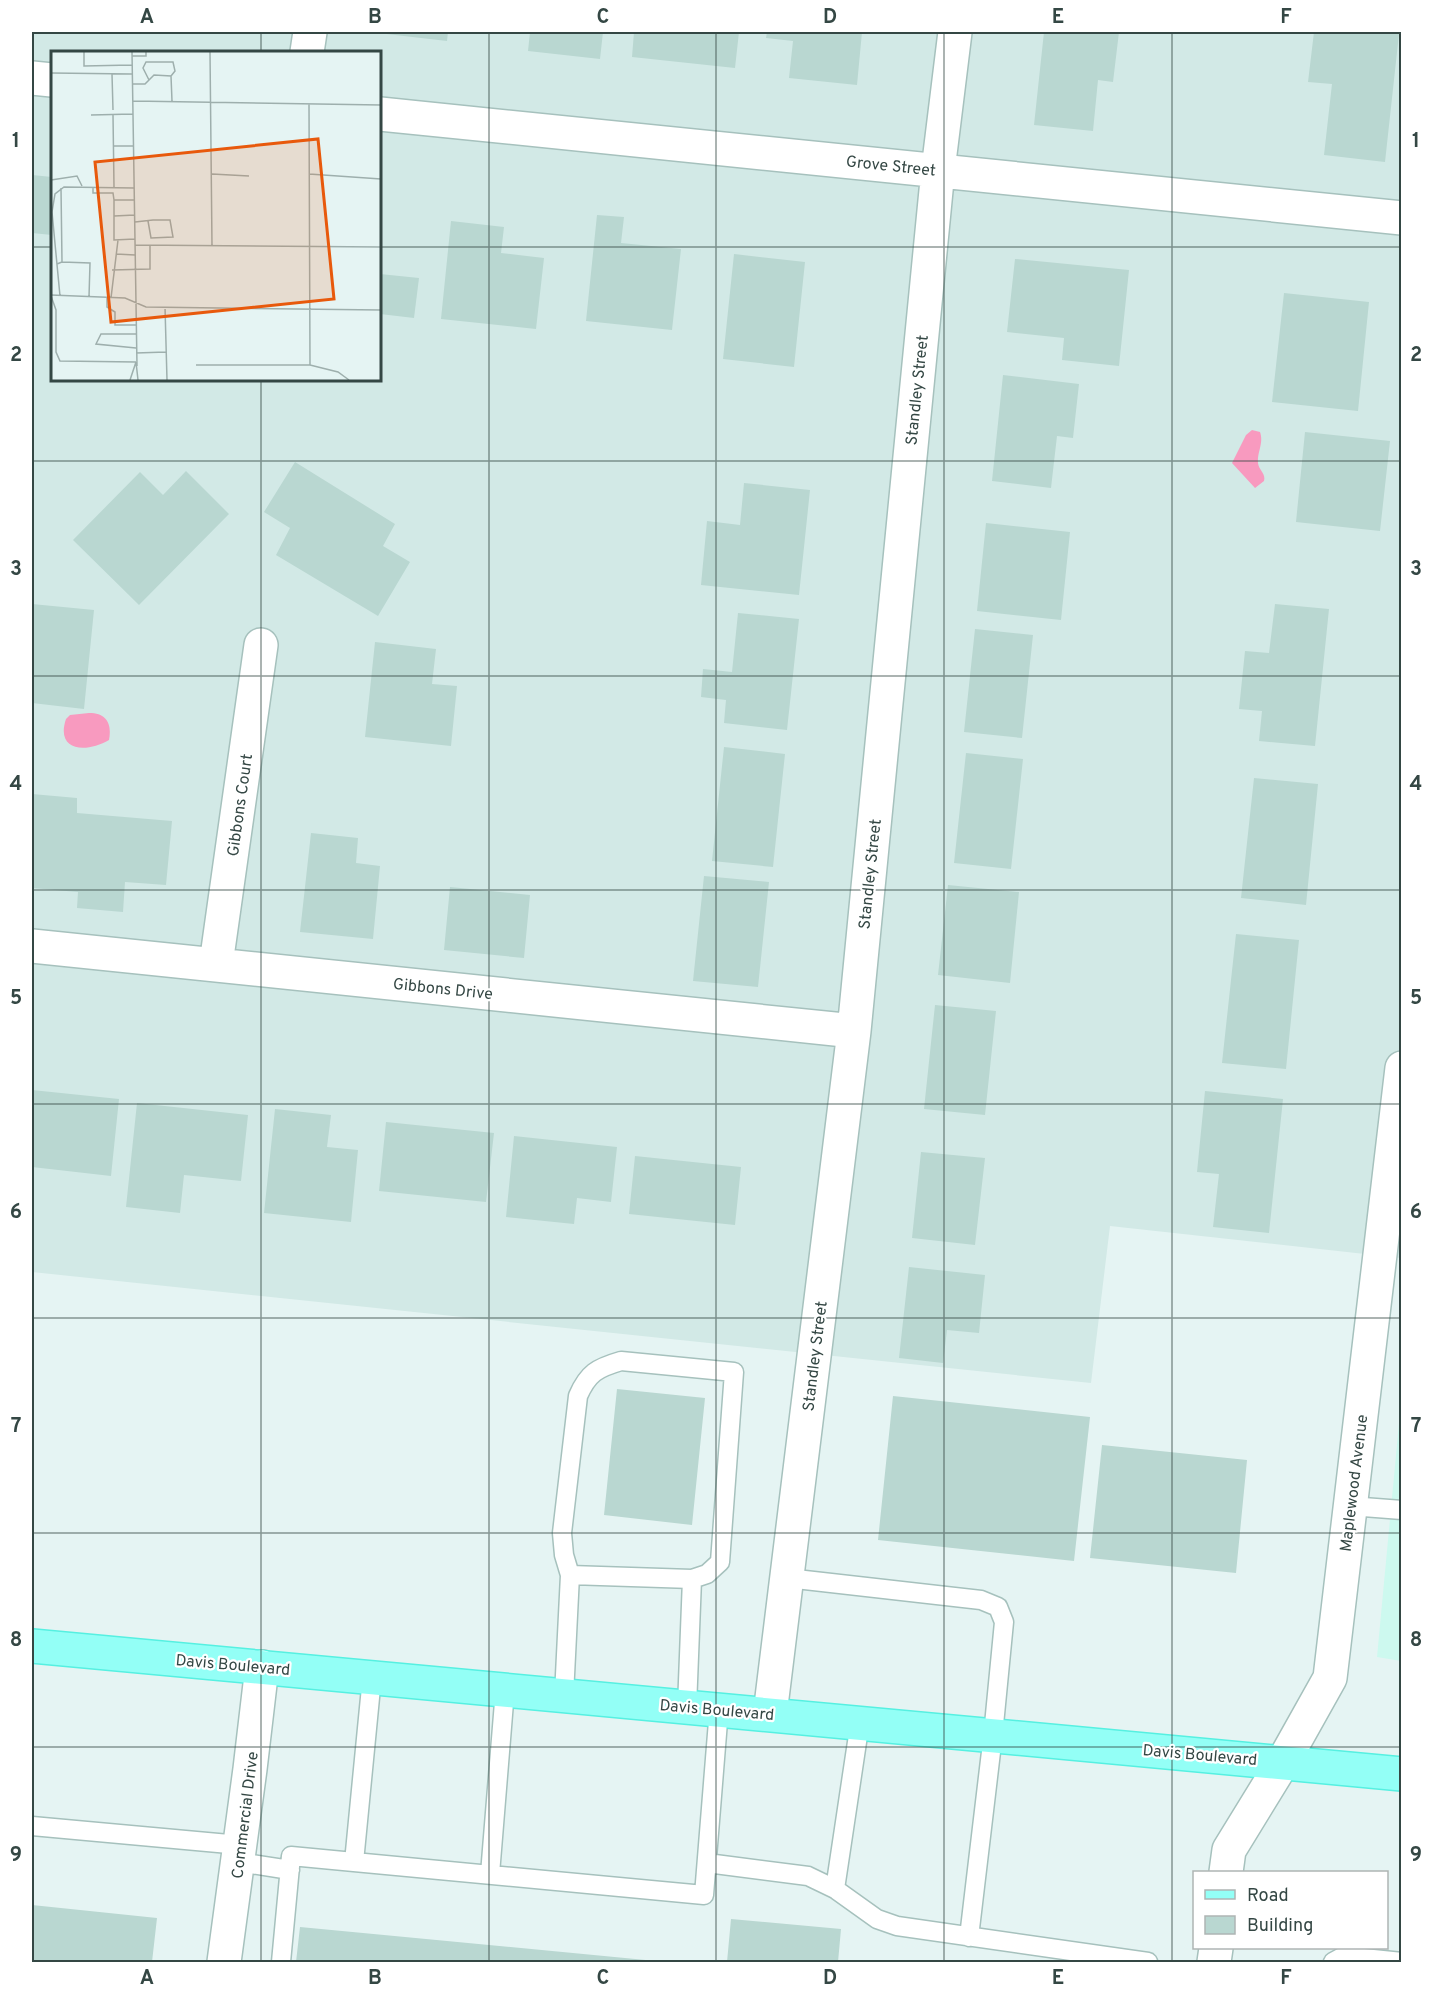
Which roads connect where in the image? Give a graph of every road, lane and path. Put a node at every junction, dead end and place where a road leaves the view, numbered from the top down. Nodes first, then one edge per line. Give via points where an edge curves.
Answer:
1 (310, 32) edge
2 (955, 32) edge
3 (308, 51) edge
4 (32, 78) edge
5 (51, 80) edge
6 (381, 114) edge
7 (938, 170) junction
8 (1401, 218) edge
9 (261, 645) dead end
10 (32, 946) edge
11 (216, 964) junction
12 (854, 1031) junction
13 (1401, 1068) edge
14 (1350, 1506) junction
15 (1401, 1510) edge
16 (570, 1575) junction
17 (787, 1578) junction
18 (692, 1580) junction
19 (32, 1646) edge
20 (261, 1667) junction
21 (372, 1677) junction
22 (505, 1690) junction
23 (564, 1695) junction
24 (703, 1708) junction
25 (770, 1714) junction
26 (860, 1722) junction
27 (993, 1735) junction
28 (1283, 1762) junction
29 (1401, 1774) edge
30 (32, 1826) edge
31 (239, 1853) junction
32 (354, 1862) junction
33 (707, 1863) junction
34 (290, 1870) junction
35 (1226, 1871) edge
36 (490, 1874) junction
37 (835, 1889) junction
38 (969, 1937) junction
39 (224, 1962) edge
40 (280, 1962) edge
41 (1148, 1962) edge
42 (1333, 1962) edge
43 (1401, 1962) edge

1 - 3 street
2 - 7 street, Standley Street
4 - 5 street
6 - 7 street, Grove Street
7 - 8 street, Grove Street
7 - 12 street, Standley Street
9 - 11 street, Gibbons Court
10 - 11 street, Gibbons Drive
11 - 12 street, Gibbons Drive
12 - 17 street, Standley Street
13 - 14 street, Maplewood Avenue
14 - 15 lane
14 - 28 street, Maplewood Avenue via 1330,1678
16 - 18 lane
16 - 18 lane via 562,1533 578,1396 591,1374 621,1361 734,1372 720,1562
16 - 23 lane
17 - 25 street, Standley Street
17 - 27 lane via 981,1600 998,1607 1004,1622
18 - 24 lane
19 - 20 main road, Davis Boulevard
20 - 21 main road, Davis Boulevard
20 - 31 street, Commercial Drive
21 - 22 main road, Davis Boulevard
21 - 32 lane
22 - 23 main road, Davis Boulevard
22 - 36 lane
23 - 24 main road, Davis Boulevard
24 - 25 main road, Davis Boulevard
24 - 33 lane
25 - 26 main road, Davis Boulevard
26 - 27 main road, Davis Boulevard
26 - 37 lane
27 - 28 main road, Davis Boulevard
27 - 38 lane
28 - 29 main road, Davis Boulevard
28 - 35 street, Maplewood Avenue via 1229,1850
30 - 31 lane
31 - 34 lane
31 - 39 street, Commercial Drive
32 - 34 lane via 291,1856
32 - 36 lane
33 - 36 lane via 704,1894
33 - 37 lane via 808,1876
34 - 40 lane
37 - 38 lane via 877,1919 897,1926
38 - 41 lane
42 - 43 lane via 1344,1956

